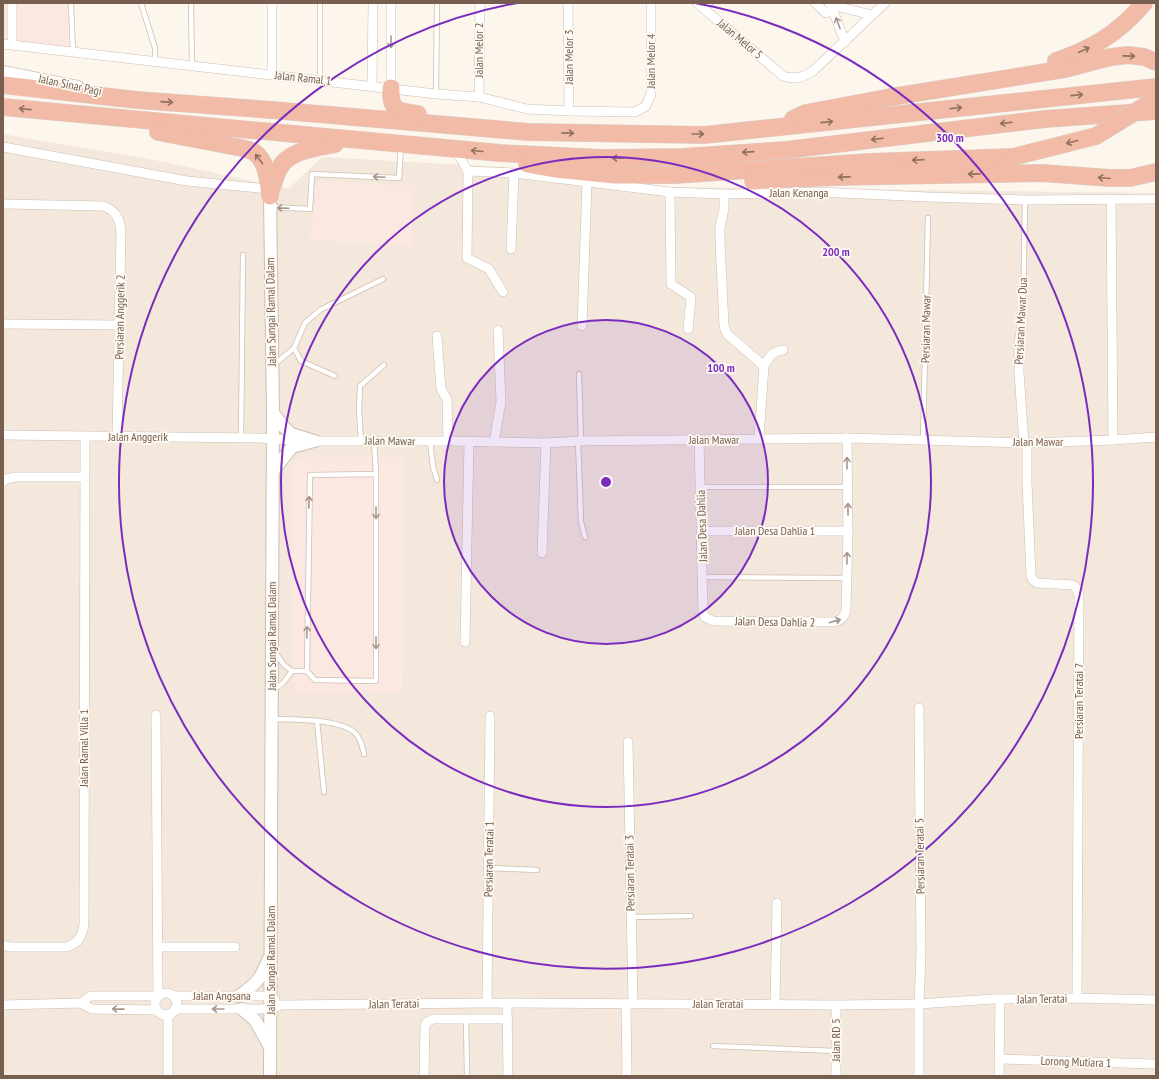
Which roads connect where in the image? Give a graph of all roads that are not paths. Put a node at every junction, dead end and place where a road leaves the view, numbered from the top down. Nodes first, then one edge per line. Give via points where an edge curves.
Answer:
1 (12, 3) edge
2 (71, 3) edge
3 (141, 3) edge
4 (191, 3) edge
5 (272, 3) edge
6 (320, 3) edge
7 (373, 3) edge
8 (391, 3) edge
9 (437, 3) edge
10 (480, 3) edge
11 (568, 3) edge
12 (651, 3) edge
13 (698, 3) edge
14 (815, 3) edge
15 (884, 3) edge
16 (1144, 3) edge
17 (830, 4) edge
18 (708, 6) edge
19 (826, 13) dead end
20 (872, 15) junction
21 (845, 42) junction
22 (7, 45) edge
23 (73, 52) junction
24 (155, 61) junction
25 (1156, 62) edge
26 (192, 65) junction
27 (3, 72) edge
28 (272, 74) junction
29 (1008, 78) junction
30 (320, 80) junction
31 (3, 85) edge
32 (383, 87) junction
33 (1156, 87) edge
34 (436, 94) junction
35 (479, 97) junction
36 (1156, 99) edge
37 (137, 100) junction
38 (3, 107) edge
39 (272, 110) junction
40 (569, 111) junction
41 (1156, 111) edge
42 (46, 112) junction
43 (635, 112) joint
44 (774, 128) junction
45 (529, 132) junction
46 (350, 140) junction
47 (401, 145) junction
48 (3, 147) edge
49 (455, 149) junction
50 (500, 154) junction
51 (468, 171) junction
52 (1156, 172) edge
53 (514, 173) junction
54 (674, 175) junction
55 (1130, 178) junction
56 (1156, 178) edge
57 (587, 182) junction
58 (670, 192) junction
59 (724, 194) junction
60 (269, 197) junction
61 (1156, 199) edge
62 (1025, 200) junction
63 (1111, 200) junction
64 (3, 204) edge
65 (928, 218) dead end
66 (511, 249) dead end
67 (243, 256) dead end
68 (383, 279) dead end
69 (503, 292) dead end
70 (1023, 318) joint
71 (3, 324) edge
72 (120, 325) junction
73 (582, 326) dead end
74 (688, 329) dead end
75 (498, 330) dead end
76 (437, 336) dead end
77 (294, 348) junction
78 (783, 350) dead end
79 (384, 365) dead end
80 (764, 366) junction
81 (272, 367) junction
82 (579, 374) dead end
83 (335, 376) dead end
84 (273, 413) junction
85 (3, 435) edge
86 (85, 437) junction
87 (117, 437) junction
88 (1156, 437) edge
89 (241, 438) junction
90 (847, 438) junction
91 (273, 439) junction
92 (759, 439) junction
93 (699, 440) junction
94 (923, 440) junction
95 (1113, 440) junction
96 (314, 441) junction
97 (361, 441) junction
98 (374, 441) junction
99 (430, 441) junction
100 (448, 441) junction
101 (579, 441) junction
102 (469, 442) junction
103 (494, 442) junction
104 (546, 443) junction
105 (1026, 443) junction
106 (273, 472) junction
107 (376, 474) junction
108 (84, 477) junction
109 (437, 480) dead end
110 (3, 482) edge
111 (701, 487) junction
112 (847, 488) junction
113 (702, 530) junction
114 (848, 531) junction
115 (584, 537) dead end
116 (542, 553) dead end
117 (703, 577) junction
118 (847, 578) junction
119 (703, 613) joint
120 (465, 642) dead end
121 (272, 647) junction
122 (292, 671) junction
123 (306, 671) junction
124 (272, 691) junction
125 (919, 708) dead end
126 (156, 715) dead end
127 (490, 716) dead end
128 (272, 719) junction
129 (317, 720) junction
130 (628, 742) dead end
131 (364, 754) dead end
132 (324, 792) dead end
133 (489, 868) junction
134 (537, 870) dead end
135 (777, 903) dead end
136 (691, 916) dead end
137 (631, 917) junction
138 (3, 945) edge
139 (158, 947) junction
140 (234, 947) dead end
141 (271, 951) junction
142 (158, 996) junction
143 (174, 996) junction
144 (239, 996) junction
145 (271, 996) junction
146 (1077, 998) junction
147 (1000, 999) junction
148 (1156, 1000) edge
149 (81, 1003) junction
150 (487, 1003) junction
151 (507, 1003) junction
152 (630, 1004) junction
153 (775, 1004) junction
154 (919, 1004) junction
155 (3, 1005) edge
156 (836, 1005) junction
157 (276, 1007) junction
158 (242, 1009) junction
159 (157, 1010) junction
160 (172, 1012) junction
161 (466, 1019) junction
162 (508, 1019) junction
163 (713, 1046) dead end
164 (270, 1048) junction
165 (836, 1050) junction
166 (999, 1059) junction
167 (1154, 1066) edge
168 (168, 1076) edge
169 (270, 1076) edge
170 (424, 1076) edge
171 (467, 1076) edge
172 (508, 1076) edge
173 (627, 1076) edge
174 (836, 1076) edge
175 (919, 1076) edge
176 (999, 1076) edge

1 - 22 street, Jalan Ramal 1
2 - 23 lane
3 - 24 lane via 155,48
4 - 26 lane
5 - 28 street
6 - 30 lane
7 - 32 street
8 -> 32 street
9 - 34 lane
10 - 35 street, Jalan Melor 2
11 - 40 street, Jalan Melor 3
12 - 43 street, Jalan Melor 4 via 651,94 646,106
13 - 18 street, Jalan Melor 5
14 - 19 street
15 - 20 street
29 -> 16 highway via 1074,56 1101,42 1120,28
17 - 20 street
21 -> 17 street
18 - 21 street, Jalan Melor 5 via 783,76 790,78 806,76
20 - 21 street
22 - 23 street, Jalan Ramal 1
23 - 24 street, Jalan Ramal 1
24 - 26 street, Jalan Ramal 1
29 -> 25 highway via 1065,70 1128,55
26 - 28 street, Jalan Ramal 1
27 - 37 street, Jalan Sinar Pagi
28 - 30 street, Jalan Ramal 1
29 - 44 highway via 806,113
30 - 32 street, Jalan Ramal 1
31 - 37 highway
32 - 34 street, Jalan Ramal 1
32 - 39 highway via 384,104 379,108
32 - 45 highway via 397,110
44 -> 33 highway
34 - 35 street, Jalan Ramal 1
35 - 40 street, Jalan Ramal 1 via 528,109
36 -> 54 highway, bridge via 1096,136 1013,157 870,162
37 -> 39 highway
42 -> 38 highway
39 - 45 highway
40 - 43 street, Jalan Ramal 1
41 -> 50 highway, bridge via 1045,119 786,150 604,158
42 - 46 highway
60 -> 42 highway via 266,171 262,160 253,151
45 -> 44 highway via 704,135
46 - 47 highway
46 - 60 highway via 306,150 285,161 279,168
47 - 49 highway
47 -> 60 lane via 399,178 312,174 310,209
48 - 60 street
50 -> 49 highway
49 - 51 street
50 - 54 highway via 513,161 555,169
51 - 53 street, Jalan Kenanga
51 - 69 street via 467,258 489,269
52 - 55 highway
53 - 57 street, Jalan Kenanga
53 - 66 street
55 -> 54 highway via 1042,173 720,182
55 - 56 highway
57 - 58 street, Jalan Kenanga
57 - 73 street
58 - 59 street, Jalan Kenanga
58 - 74 street via 671,284 691,297
59 - 62 street, Jalan Kenanga via 820,192
59 - 80 street via 720,227 724,326 728,334
60 - 81 street, Jalan Sungai Ramal Dalam
61 - 63 street, Jalan Kenanga
62 - 63 street, Jalan Kenanga
62 - 70 lane, Persiaran Mawar Dua
63 - 95 street
64 - 72 street, Persiaran Anggerik 2 via 103,206 116,214 120,223
65 - 94 lane, Persiaran Mawar
67 - 89 lane
68 - 77 lane via 320,310 305,323
70 - 105 street, Persiaran Mawar Dua via 1019,344 1019,372
71 - 72 street
72 - 87 street, Persiaran Anggerik 2
75 - 103 street via 501,402
76 - 100 street via 441,389 447,399
77 - 81 lane
77 - 83 lane via 301,361
78 - 80 street via 774,352
79 - 97 lane via 360,386
80 - 92 street
81 - 84 street, Jalan Sungai Ramal Dalam
82 - 101 lane
84 - 91 street, Jalan Sungai Ramal Dalam
84 - 96 street via 291,434
85 - 86 street, Jalan Anggerik
86 - 87 street, Jalan Anggerik
86 - 108 street, Jalan Ramal Villa 1
87 - 89 street, Jalan Anggerik
88 - 95 street, Jalan Mawar
89 - 91 street, Jalan Anggerik
90 - 92 street, Jalan Mawar
90 - 94 street, Jalan Mawar
112 -> 90 street
91 - 96 street, Jalan Mawar
91 - 106 street, Jalan Sungai Ramal Dalam
92 - 93 street, Jalan Mawar
93 - 101 street, Jalan Mawar
93 - 111 street, Jalan Desa Dahlia
94 - 105 street, Jalan Mawar
95 - 105 street, Jalan Mawar
96 - 97 street, Jalan Mawar
96 - 106 street via 292,447
97 - 98 street, Jalan Mawar
98 - 99 street, Jalan Mawar
98 - 107 lane
99 - 100 street, Jalan Mawar
99 - 109 lane
100 - 102 street, Jalan Mawar
101 - 104 street, Jalan Mawar
101 - 115 lane via 581,522
102 - 103 street, Jalan Mawar
102 - 120 street
103 - 104 street, Jalan Mawar
104 - 116 street
105 - 146 street, Persiaran Teratai 7 via 1031,576 1036,583 1073,585 1079,595
106 - 121 street, Jalan Sungai Ramal Dalam
123 -> 107 lane via 310,475
107 -> 123 lane via 376,681 315,680
108 - 110 street via 15,476
108 - 138 street, Jalan Ramal Villa 1 via 84,925 79,940 67,947
111 - 112 lane
111 - 113 street, Jalan Desa Dahlia
114 -> 112 street
113 - 114 street, Jalan Desa Dahlia 1
113 - 117 street, Jalan Desa Dahlia
118 -> 114 street
117 - 118 lane
117 - 119 street, Jalan Desa Dahlia
119 -> 118 street, Jalan Desa Dahlia 2 via 708,620 713,621 839,621 846,611
121 - 122 lane via 284,665
121 - 124 street, Jalan Sungai Ramal Dalam
122 - 123 lane
122 - 124 lane via 284,682
124 - 128 street, Jalan Sungai Ramal Dalam
125 - 154 street, Persiaran Teratai 5
126 - 139 street
127 - 133 street, Persiaran Teratai 1
128 - 129 lane
128 - 141 street, Jalan Sungai Ramal Dalam
129 - 131 lane via 346,727 356,733 362,742
129 - 132 lane
130 - 137 street, Persiaran Teratai 3
133 - 134 lane
133 - 150 street, Persiaran Teratai 1
135 - 153 street
136 - 137 lane
137 - 152 street, Persiaran Teratai 3
139 - 140 street
139 - 142 street
141 - 144 street via 264,973 252,987
141 - 145 street, Jalan Sungai Ramal Dalam
142 - 143 street via 164,993
142 - 149 street via 90,996
142 - 159 street
143 - 144 street, Jalan Angsana
143 - 160 street via 177,1003
144 - 145 street, Jalan Angsana
145 - 157 street, Jalan Sungai Ramal Dalam
146 - 147 street, Jalan Teratai
146 - 148 street, Jalan Teratai
147 - 154 street, Jalan Teratai
147 - 166 street
149 - 155 street
159 -> 149 street via 92,1008
150 - 151 street, Jalan Teratai
150 - 157 street, Jalan Teratai
151 - 152 street, Jalan Teratai
151 - 162 street
152 - 153 street, Jalan Teratai
152 - 173 street, Persiaran Teratai 3
153 - 156 street, Jalan Teratai
154 - 156 street, Jalan Teratai
154 - 175 street, Persiaran Teratai 5
156 - 165 street, Jalan RD 5
157 - 158 street, Jalan Angsana
157 - 164 street, Jalan Sungai Ramal Dalam
158 -> 160 street, Jalan Angsana
158 - 164 street via 255,1020
159 - 160 street via 162,1013
160 - 168 street
161 - 162 street
161 - 170 street via 427,1022
161 - 171 lane
162 - 172 street
163 - 165 lane
164 - 169 street, Jalan Sungai Ramal Dalam
165 - 174 street, Jalan RD 5
166 - 167 street, Lorong Mutiara 1
166 - 176 street

